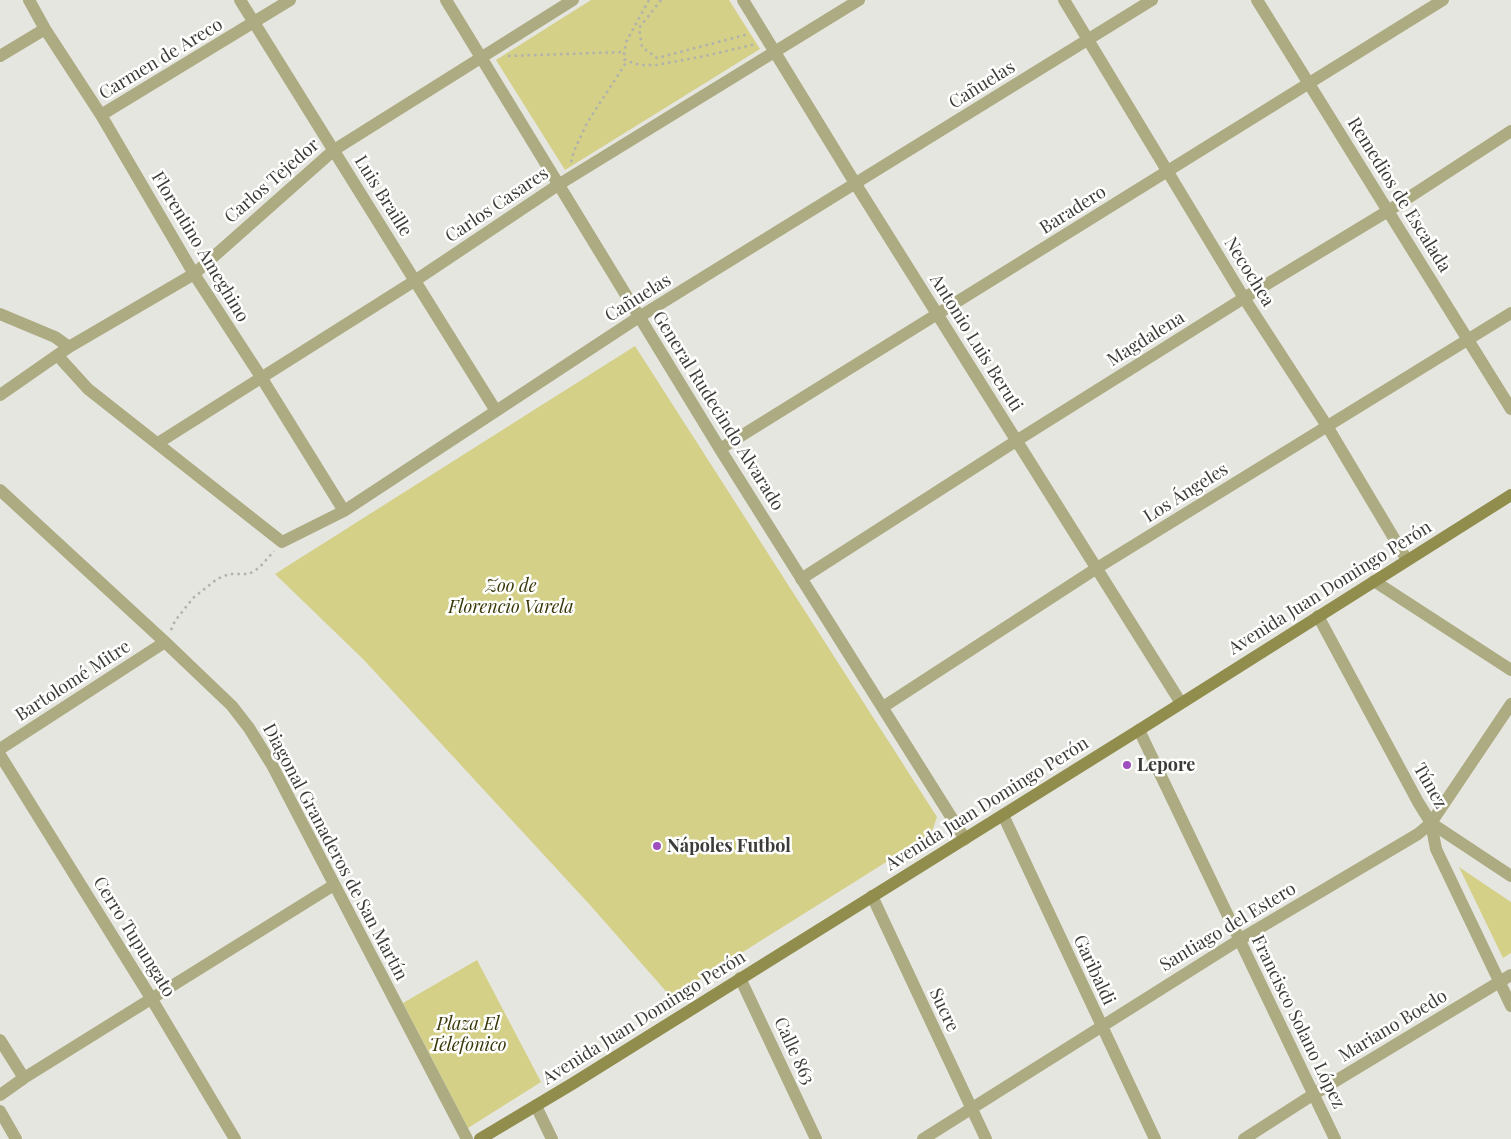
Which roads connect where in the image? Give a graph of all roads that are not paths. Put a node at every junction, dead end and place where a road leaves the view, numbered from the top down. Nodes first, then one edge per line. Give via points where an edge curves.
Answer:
1 (29, 0) edge
2 (240, 0) edge
3 (290, 0) edge
4 (446, 0) edge
5 (573, 0) edge
6 (743, 0) edge
7 (859, 0) edge
8 (1064, 0) edge
9 (1152, 0) edge
10 (1256, 0) edge
11 (1443, 0) edge
12 (254, 22) junction
13 (45, 29) junction
14 (1088, 40) junction
15 (769, 41) junction
16 (0, 56) edge
17 (482, 57) junction
18 (1309, 84) junction
19 (101, 115) junction
20 (1511, 131) edge
21 (334, 150) junction
22 (1168, 172) junction
23 (563, 182) junction
24 (855, 183) junction
25 (1388, 211) junction
26 (194, 274) junction
27 (416, 280) junction
28 (1244, 298) junction
29 (0, 314) edge
30 (938, 314) junction
31 (1511, 314) edge
32 (639, 317) junction
33 (1468, 340) junction
34 (70, 347) junction
35 (58, 356) junction
36 (261, 377) junction
37 (0, 395) edge
38 (1511, 409) edge
39 (496, 411) junction
40 (1327, 426) junction
41 (1016, 441) junction
42 (158, 442) junction
43 (720, 449) junction
44 (0, 490) edge
45 (1511, 495) edge
46 (344, 510) junction
47 (1407, 560) junction
48 (1097, 568) junction
49 (801, 579) junction
50 (1374, 581) junction
51 (1318, 616) junction
52 (165, 642) junction
53 (1511, 670) edge
54 (1181, 703) junction
55 (1511, 704) edge
56 (883, 707) junction
57 (1138, 730) junction
58 (0, 749) edge
59 (0, 755) edge
60 (1003, 815) junction
61 (1431, 822) junction
62 (964, 839) junction
63 (1511, 876) edge
64 (334, 885) junction
65 (872, 896) junction
66 (1239, 940) junction
67 (1511, 975) edge
68 (740, 978) junction
69 (1499, 982) junction
70 (151, 998) junction
71 (1511, 1006) edge
72 (1102, 1027) junction
73 (0, 1040) edge
74 (24, 1078) junction
75 (1314, 1094) junction
76 (0, 1095) edge
77 (536, 1106) junction
78 (971, 1109) junction
79 (0, 1111) edge
80 (16, 1139) edge
81 (236, 1139) edge
82 (467, 1139) edge
83 (480, 1139) edge
84 (552, 1139) edge
85 (816, 1139) edge
86 (923, 1139) edge
87 (986, 1139) edge
88 (1155, 1139) edge
89 (1244, 1139) edge
90 (1335, 1139) edge

1 - 13 street, Florentino Ameghino
2 - 12 street, Luis Braille
3 - 12 street, Carmen de Areco
4 - 17 street, General Rudecindo Alvarado
5 - 17 street, Carlos Tejedor
6 - 15 street, Antonio Luis Beruti
7 - 15 street, Carlos Casares
8 - 14 street, Necochea
9 - 14 street, Cañuelas
10 - 18 street, Remedios de Escalada
11 - 18 street, Baradero
12 - 19 street, Carmen de Areco
12 - 21 street, Luis Braille
13 - 16 street
13 - 19 street, Florentino Ameghino
14 - 22 street, Necochea
14 - 24 street, Cañuelas
15 - 23 street, Carlos Casares
15 - 24 street, Antonio Luis Beruti
17 - 21 street, Carlos Tejedor
17 - 23 street, General Rudecindo Alvarado
18 - 22 street, Baradero
18 - 25 street, Remedios de Escalada
19 - 26 street, Florentino Ameghino
20 - 25 street, Magdalena
21 - 26 street, Carlos Tejedor
21 - 27 street, Luis Braille
22 - 28 street, Necochea
22 - 30 street, Baradero
23 - 27 street, Carlos Casares
23 - 32 street, General Rudecindo Alvarado
24 - 30 street, Antonio Luis Beruti
24 - 32 street, Cañuelas
25 - 28 street, Magdalena
25 - 33 street, Remedios de Escalada
26 - 34 street, Carlos Tejedor
26 - 36 street, Florentino Ameghino
27 - 36 street, Carlos Casares
27 - 39 street, Luis Braille
28 - 40 street, Necochea
28 - 41 street, Magdalena
29 - 34 street via 55,337
30 - 41 street, Antonio Luis Beruti
30 - 43 street, Baradero
31 - 33 street, Los Ángeles
32 - 39 street, Cañuelas
32 - 43 street, General Rudecindo Alvarado
33 - 38 street, Remedios de Escalada
33 - 40 street, Los Ángeles
34 - 35 street, Carlos Tejedor
35 - 37 street, Carlos Tejedor
35 - 42 street via 88,389
36 - 42 street, Carlos Casares
36 - 46 street, Florentino Ameghino
39 - 46 street, Cañuelas
40 - 47 street, Necochea
40 - 48 street, Los Ángeles
41 - 48 street, Antonio Luis Beruti
41 - 49 street, Magdalena
42 - 46 street, Cañuelas via 282,542
43 - 49 street, General Rudecindo Alvarado
44 - 52 street, Diagonal Granaderos de San Martín
45 - 47 main road, Avenida Juan Domingo Perón
47 - 50 main road, Avenida Juan Domingo Perón
48 - 54 street, Antonio Luis Beruti
48 - 56 street, Los Ángeles
49 - 56 street, General Rudecindo Alvarado
50 - 51 main road, Avenida Juan Domingo Perón
50 - 53 street
51 - 54 main road, Avenida Juan Domingo Perón
51 - 61 street, Túnez
52 - 58 street, Bartolomé Mitre
52 - 64 street, Diagonal Granaderos de San Martín via 232,706 249,728 272,765
54 - 57 main road, Avenida Juan Domingo Perón
55 - 61 street, Santiago del Estero
56 - 62 street, General Rudecindo Alvarado
57 - 60 main road, Avenida Juan Domingo Perón
57 - 66 street, Francisco Solano López
59 - 70 street, Cerro Tupungato
60 - 62 main road, Avenida Juan Domingo Perón
60 - 72 street, Garibaldi
61 - 63 street
61 - 66 street, Santiago del Estero via 1418,834
61 - 69 street, Túnez via 1436,848
62 - 65 main road, Avenida Juan Domingo Perón
64 - 70 street
64 - 82 street, Diagonal Granaderos de San Martín
65 - 68 main road, Avenida Juan Domingo Perón
65 - 78 street, Sucre
66 - 72 street, Santiago del Estero
66 - 75 street, Francisco Solano López
67 - 69 street, Mariano Boedo
68 - 77 main road, Avenida Juan Domingo Perón
68 - 85 street, Calle 863
69 - 71 street, Túnez
69 - 75 street, Mariano Boedo
70 - 74 street
70 - 81 street, Cerro Tupungato
72 - 78 street, Santiago del Estero
72 - 88 street, Garibaldi
73 - 74 street
74 - 76 street
75 - 89 street, Mariano Boedo
75 - 90 street, Francisco Solano López
77 - 83 main road, Avenida Juan Domingo Perón
77 - 84 street
78 - 86 street, Santiago del Estero
78 - 87 street, Sucre
79 - 80 street

